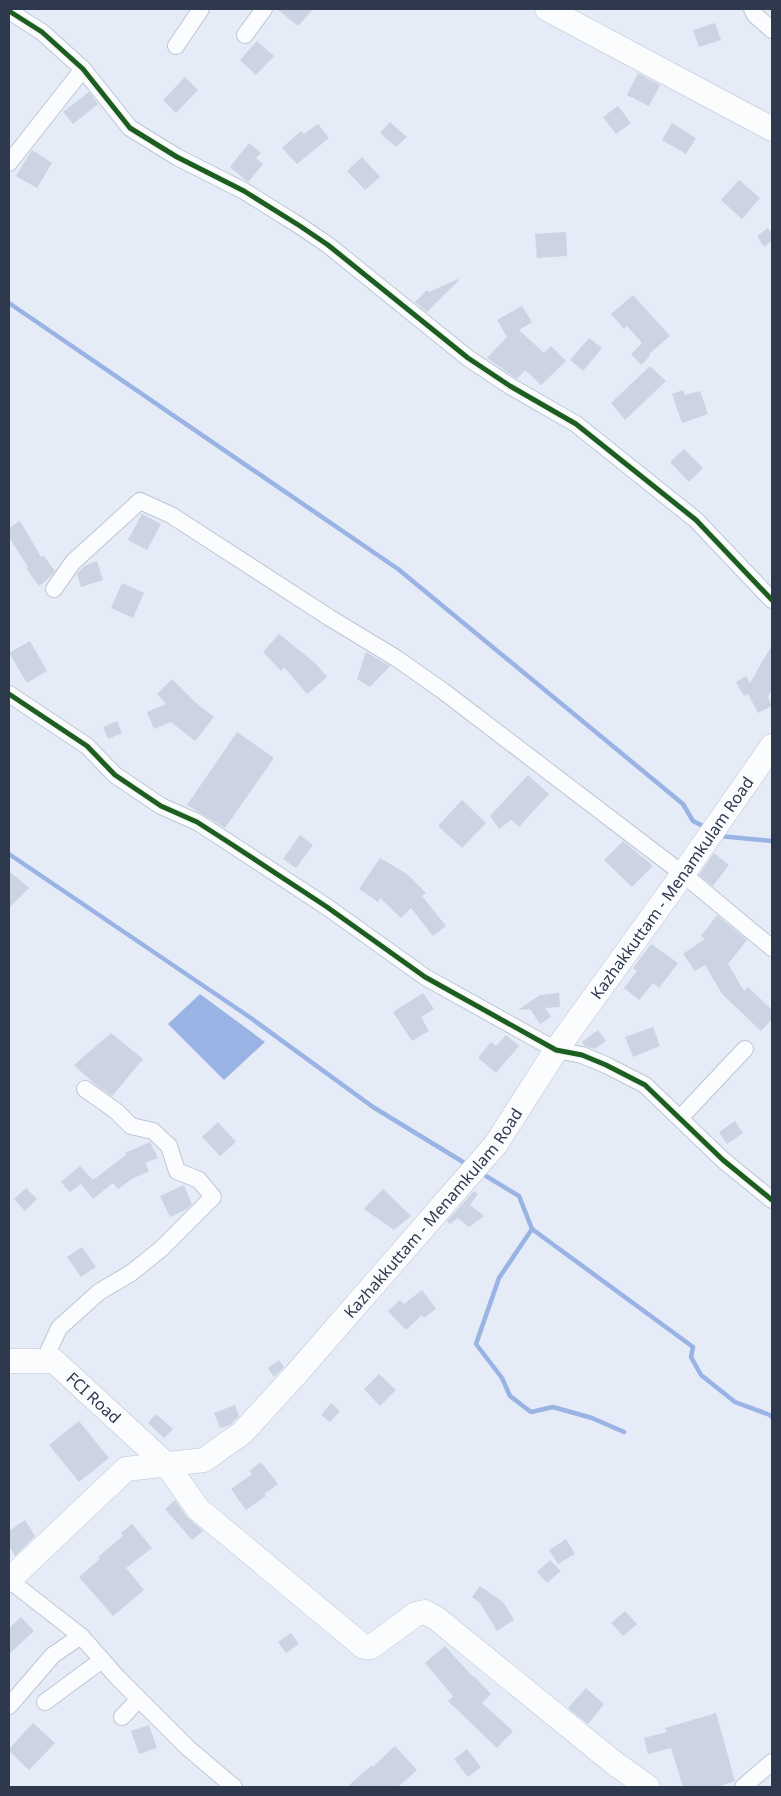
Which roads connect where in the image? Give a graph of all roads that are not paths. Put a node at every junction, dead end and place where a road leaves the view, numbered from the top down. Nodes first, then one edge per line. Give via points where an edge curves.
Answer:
1 (201, 9) edge
2 (264, 9) edge
3 (547, 9) edge
4 (752, 9) edge
5 (9, 11) edge
6 (771, 26) edge
7 (245, 35) dead end
8 (176, 46) dead end
9 (83, 69) junction
10 (772, 128) edge
11 (9, 163) edge
12 (54, 589) dead end
13 (772, 600) edge
14 (9, 694) edge
15 (772, 746) edge
16 (683, 874) junction
17 (772, 948) edge
18 (745, 1049) dead end
19 (556, 1050) junction
20 (85, 1089) dead end
21 (680, 1118) junction
22 (772, 1200) edge
23 (9, 1361) edge
24 (44, 1361) junction
25 (167, 1465) junction
26 (9, 1580) edge
27 (81, 1636) junction
28 (102, 1660) junction
29 (139, 1699) junction
30 (45, 1702) dead end
31 (9, 1706) edge
32 (122, 1718) dead end
33 (772, 1762) edge
34 (234, 1787) edge
35 (648, 1787) edge
36 (743, 1787) edge

1 - 8 street
2 - 7 street
3 - 10 main road
4 - 6 street
5 - 9 street via 42,32
9 - 11 street
9 - 13 street via 130,128 300,226 468,358 576,424 696,520
12 - 16 street via 73,562 140,501 171,516 396,658
14 - 19 street via 87,746 115,776 160,806 204,826 327,907 425,977
15 - 16 main road, Kazhakkuttam - Menamkulam Road
16 - 17 street
16 - 19 main road, Kazhakkuttam - Menamkulam Road
18 - 21 street
19 - 21 street via 582,1055 645,1085
19 - 25 main road, Kazhakkuttam - Menamkulam Road via 496,1144 242,1433 204,1460
20 - 24 street via 131,1126 153,1131 169,1146 177,1171 199,1180 213,1197 161,1249 131,1273 99,1292 59,1328
21 - 22 street via 723,1160
23 - 24 main road, FCI Road
24 - 25 main road, FCI Road via 54,1361
25 - 26 main road, Kazhakkuttam - Menamkulam Road via 126,1469
25 - 35 main road, FCI Road via 198,1509 364,1647 371,1647 416,1614 425,1612
26 - 27 street
27 - 28 street
27 - 31 street via 53,1655
28 - 29 street
28 - 30 street
29 - 32 street
29 - 34 street via 188,1748
33 - 36 street

